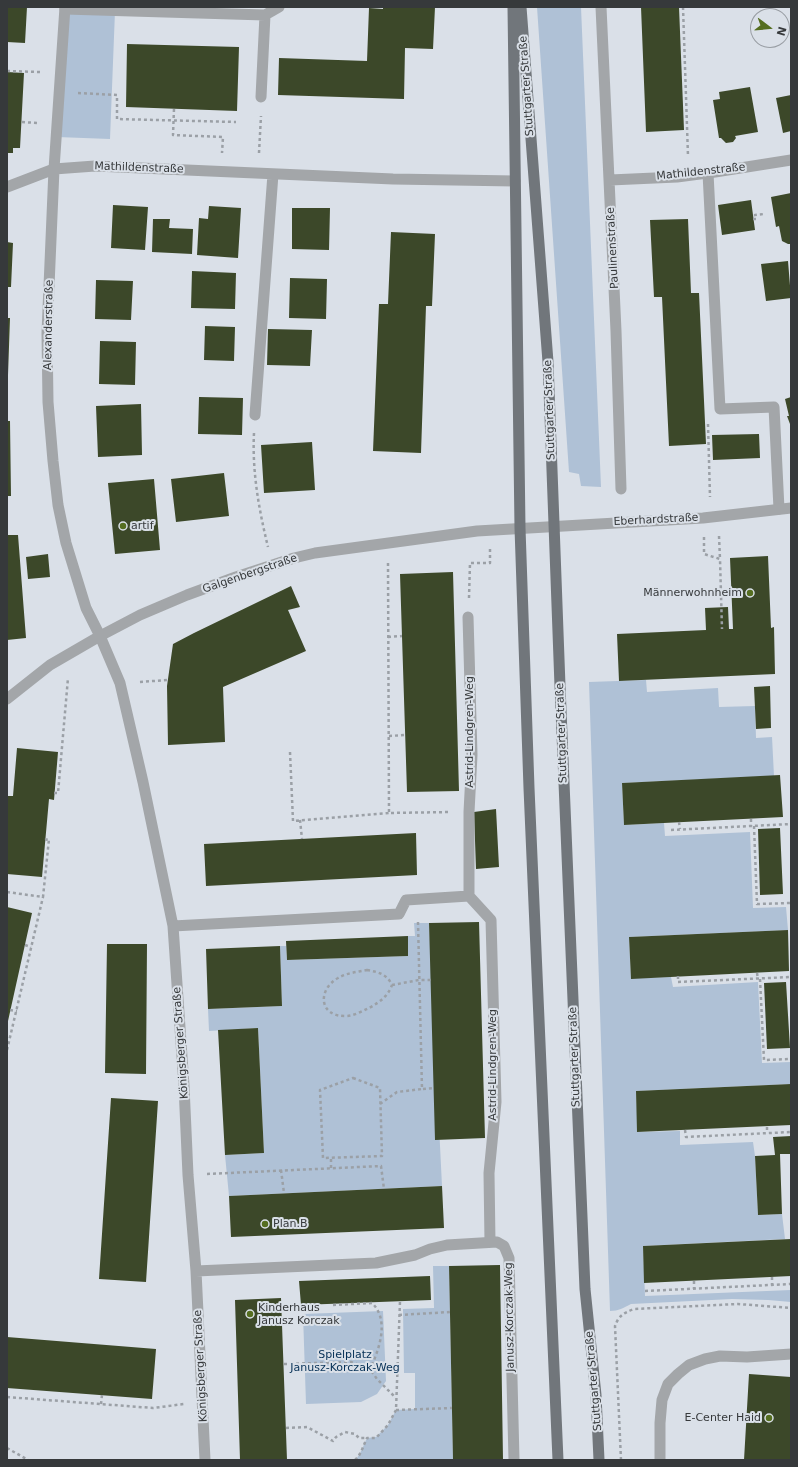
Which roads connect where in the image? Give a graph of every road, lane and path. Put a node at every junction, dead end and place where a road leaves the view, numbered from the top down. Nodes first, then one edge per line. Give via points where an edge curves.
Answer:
1 (279, 7) edge
2 (513, 7) edge
3 (521, 7) edge
4 (600, 7) edge
5 (683, 7) edge
6 (65, 8) edge
7 (266, 16) junction
8 (679, 20) dead end
9 (683, 20) junction
10 (7, 71) edge
11 (61, 73) junction
12 (59, 92) junction
13 (261, 97) dead end
14 (174, 109) dead end
15 (261, 113) dead end
16 (173, 120) junction
17 (236, 122) dead end
18 (259, 141) dead end
19 (222, 149) dead end
20 (791, 160) edge
21 (54, 169) junction
22 (708, 173) junction
23 (273, 174) junction
24 (688, 175) junction
25 (610, 180) junction
26 (515, 182) junction
27 (7, 187) edge
28 (764, 214) dead end
29 (753, 219) dead end
30 (255, 414) joint
31 (708, 423) dead end
32 (621, 489) dead end
33 (791, 508) edge
34 (779, 510) junction
35 (707, 518) junction
36 (554, 526) junction
37 (520, 528) junction
38 (489, 530) junction
39 (388, 543) junction
40 (719, 548) dead end
41 (720, 559) junction
42 (272, 564) junction
43 (468, 617) joint
44 (722, 630) dead end
45 (100, 636) junction
46 (402, 636) dead end
47 (388, 637) junction
48 (68, 672) dead end
49 (7, 699) edge
50 (405, 735) dead end
51 (389, 736) junction
52 (290, 752) dead end
53 (54, 793) dead end
54 (469, 812) junction
55 (389, 813) junction
56 (751, 819) dead end
57 (300, 820) junction
58 (679, 822) dead end
59 (791, 824) edge
60 (753, 826) junction
61 (680, 829) junction
62 (671, 830) dead end
63 (302, 839) dead end
64 (45, 840) dead end
65 (7, 892) edge
66 (469, 896) junction
67 (43, 897) junction
68 (417, 900) junction
69 (791, 903) edge
70 (173, 926) junction
71 (25, 945) dead end
72 (31, 947) junction
73 (757, 973) dead end
74 (678, 976) dead end
75 (791, 977) edge
76 (759, 979) junction
77 (419, 980) junction
78 (431, 980) dead end
79 (392, 985) junction
80 (10, 1010) dead end
81 (17, 1011) junction
82 (7, 1050) edge
83 (791, 1059) edge
84 (434, 1088) dead end
85 (422, 1089) junction
86 (380, 1104) junction
87 (767, 1127) dead end
88 (685, 1130) dead end
89 (791, 1132) edge
90 (767, 1133) junction
91 (332, 1158) junction
92 (331, 1168) junction
93 (281, 1170) junction
94 (188, 1175) junction
95 (384, 1189) dead end
96 (284, 1194) dead end
97 (490, 1242) junction
98 (196, 1271) junction
99 (772, 1277) dead end
100 (694, 1280) dead end
101 (791, 1284) edge
102 (772, 1285) junction
103 (694, 1289) junction
104 (645, 1291) dead end
105 (400, 1301) dead end
106 (333, 1305) dead end
107 (791, 1308) edge
108 (450, 1312) dead end
109 (399, 1315) junction
110 (791, 1354) edge
111 (284, 1364) dead end
112 (370, 1369) junction
113 (102, 1395) dead end
114 (7, 1397) edge
115 (396, 1397) junction
116 (202, 1402) junction
117 (101, 1404) junction
118 (452, 1408) dead end
119 (396, 1410) junction
120 (286, 1428) dead end
121 (367, 1438) junction
122 (7, 1448) edge
123 (28, 1460) edge
124 (205, 1460) edge
125 (355, 1460) edge
126 (514, 1460) edge
127 (558, 1460) edge
128 (600, 1460) edge
129 (621, 1460) edge
130 (660, 1460) edge

1 - 7 street
2 - 26 main road, Stuttgarter Straße
3 - 36 main road, Stuttgarter Straße via 548,362
4 - 25 street, Paulinenstraße
5 - 9 path
6 - 7 street
6 - 11 street, Alexanderstraße
7 - 13 street
8 - 9 path
9 - 24 path
10 - 11 path
11 - 12 street, Alexanderstraße
12 - 16 path via 117,95 117,119
12 - 21 street, Alexanderstraße
14 - 16 path
15 - 18 path
16 - 17 path
16 - 19 path via 173,135 222,137
20 - 22 street, Mathildenstraße
21 - 23 street, Mathildenstraße via 95,166
21 - 27 street, Mathildenstraße
21 - 45 street, Alexanderstraße via 47,334 48,402 53,461 58,506 66,543 86,608
22 - 24 street, Mathildenstraße
22 - 34 street via 720,409 774,407
23 - 26 street, Mathildenstraße
23 - 30 street
24 - 25 street, Mathildenstraße
25 - 32 street, Paulinenstraße
26 - 37 main road, Stuttgarter Straße
28 - 29 path
30 - 42 path via 257,497
31 - 35 path
33 - 34 street, Eberhardstraße
34 - 35 street, Eberhardstraße
35 - 36 street, Eberhardstraße
35 - 41 path via 704,554
36 - 37 street, Eberhardstraße
36 - 128 main road, Stuttgarter Straße via 585,1281
37 - 38 street, Galgenbergstraße
37 - 127 main road, Stuttgarter Straße
38 - 39 street, Galgenbergstraße
38 - 43 path via 490,563 470,563
39 - 42 street, Galgenbergstraße via 315,553
39 - 47 path
40 - 41 path
41 - 44 path
42 - 45 street, Galgenbergstraße via 187,595
43 - 54 street, Astrid-Lindgren-Weg via 472,754
45 - 49 street, Galgenbergstraße via 50,665
45 - 70 street, Königsberger Straße via 120,683
46 - 47 path
47 - 51 path
48 - 53 path via 58,793
50 - 51 path
51 - 55 path
52 - 57 path via 293,821
54 - 55 path
54 - 66 street, Astrid-Lindgren-Weg
55 - 57 path
56 - 60 path
57 - 63 path
58 - 61 path
59 - 60 path
60 - 61 path
60 - 69 path via 757,904
61 - 62 path
64 - 67 path via 49,839
65 - 67 path
66 - 68 street
66 - 97 street, Astrid-Lindgren-Weg via 491,920 496,1102 489,1173
67 - 72 path
68 - 70 street via 406,900 399,914
68 - 77 path
70 - 94 street, Königsberger Straße
71 - 72 path
72 - 81 path
73 - 76 path
74 - 76 path via 678,982
75 - 76 path
76 - 83 path via 764,1060
77 - 78 path
77 - 79 path
77 - 85 path
79 - 79 path via 390,979 382,973 367,970 353,972 330,984 324,993 323,1004 335,1014 346,1016 358,1013 381,1000 390,992
80 - 81 path
81 - 82 path
84 - 85 path
85 - 86 path via 397,1092
86 - 91 path via 382,1156
86 - 91 path via 380,1088 353,1078 320,1090 323,1158
87 - 90 path
88 - 90 path via 686,1137
89 - 90 path
91 - 92 path
92 - 93 path
92 - 95 path via 381,1166
93 - 94 path
93 - 96 path
94 - 98 street, Königsberger Straße
97 - 98 street via 447,1245 408,1257 376,1263
97 - 126 street, Janusz-Korczak-Weg via 504,1246 510,1258
98 - 116 street, Königsberger Straße
99 - 102 path
100 - 103 path
101 - 102 path
102 - 103 path
103 - 104 path
105 - 109 path
106 - 112 path via 372,1303 378,1308 381,1321 380,1339
107 - 129 path via 738,1304 634,1309 618,1318 615,1326
108 - 109 path
109 - 115 path
110 - 130 street via 720,1356 689,1365 668,1384 662,1400
111 - 112 path via 351,1362
112 - 115 path via 376,1379
113 - 117 path
114 - 117 path
115 - 119 path
116 - 117 path via 153,1408
116 - 124 street, Königsberger Straße
118 - 119 path
119 - 121 path via 388,1425 376,1438
120 - 121 path via 307,1426 333,1441 340,1433 345,1432 355,1434 359,1438
121 - 125 path
122 - 123 path

